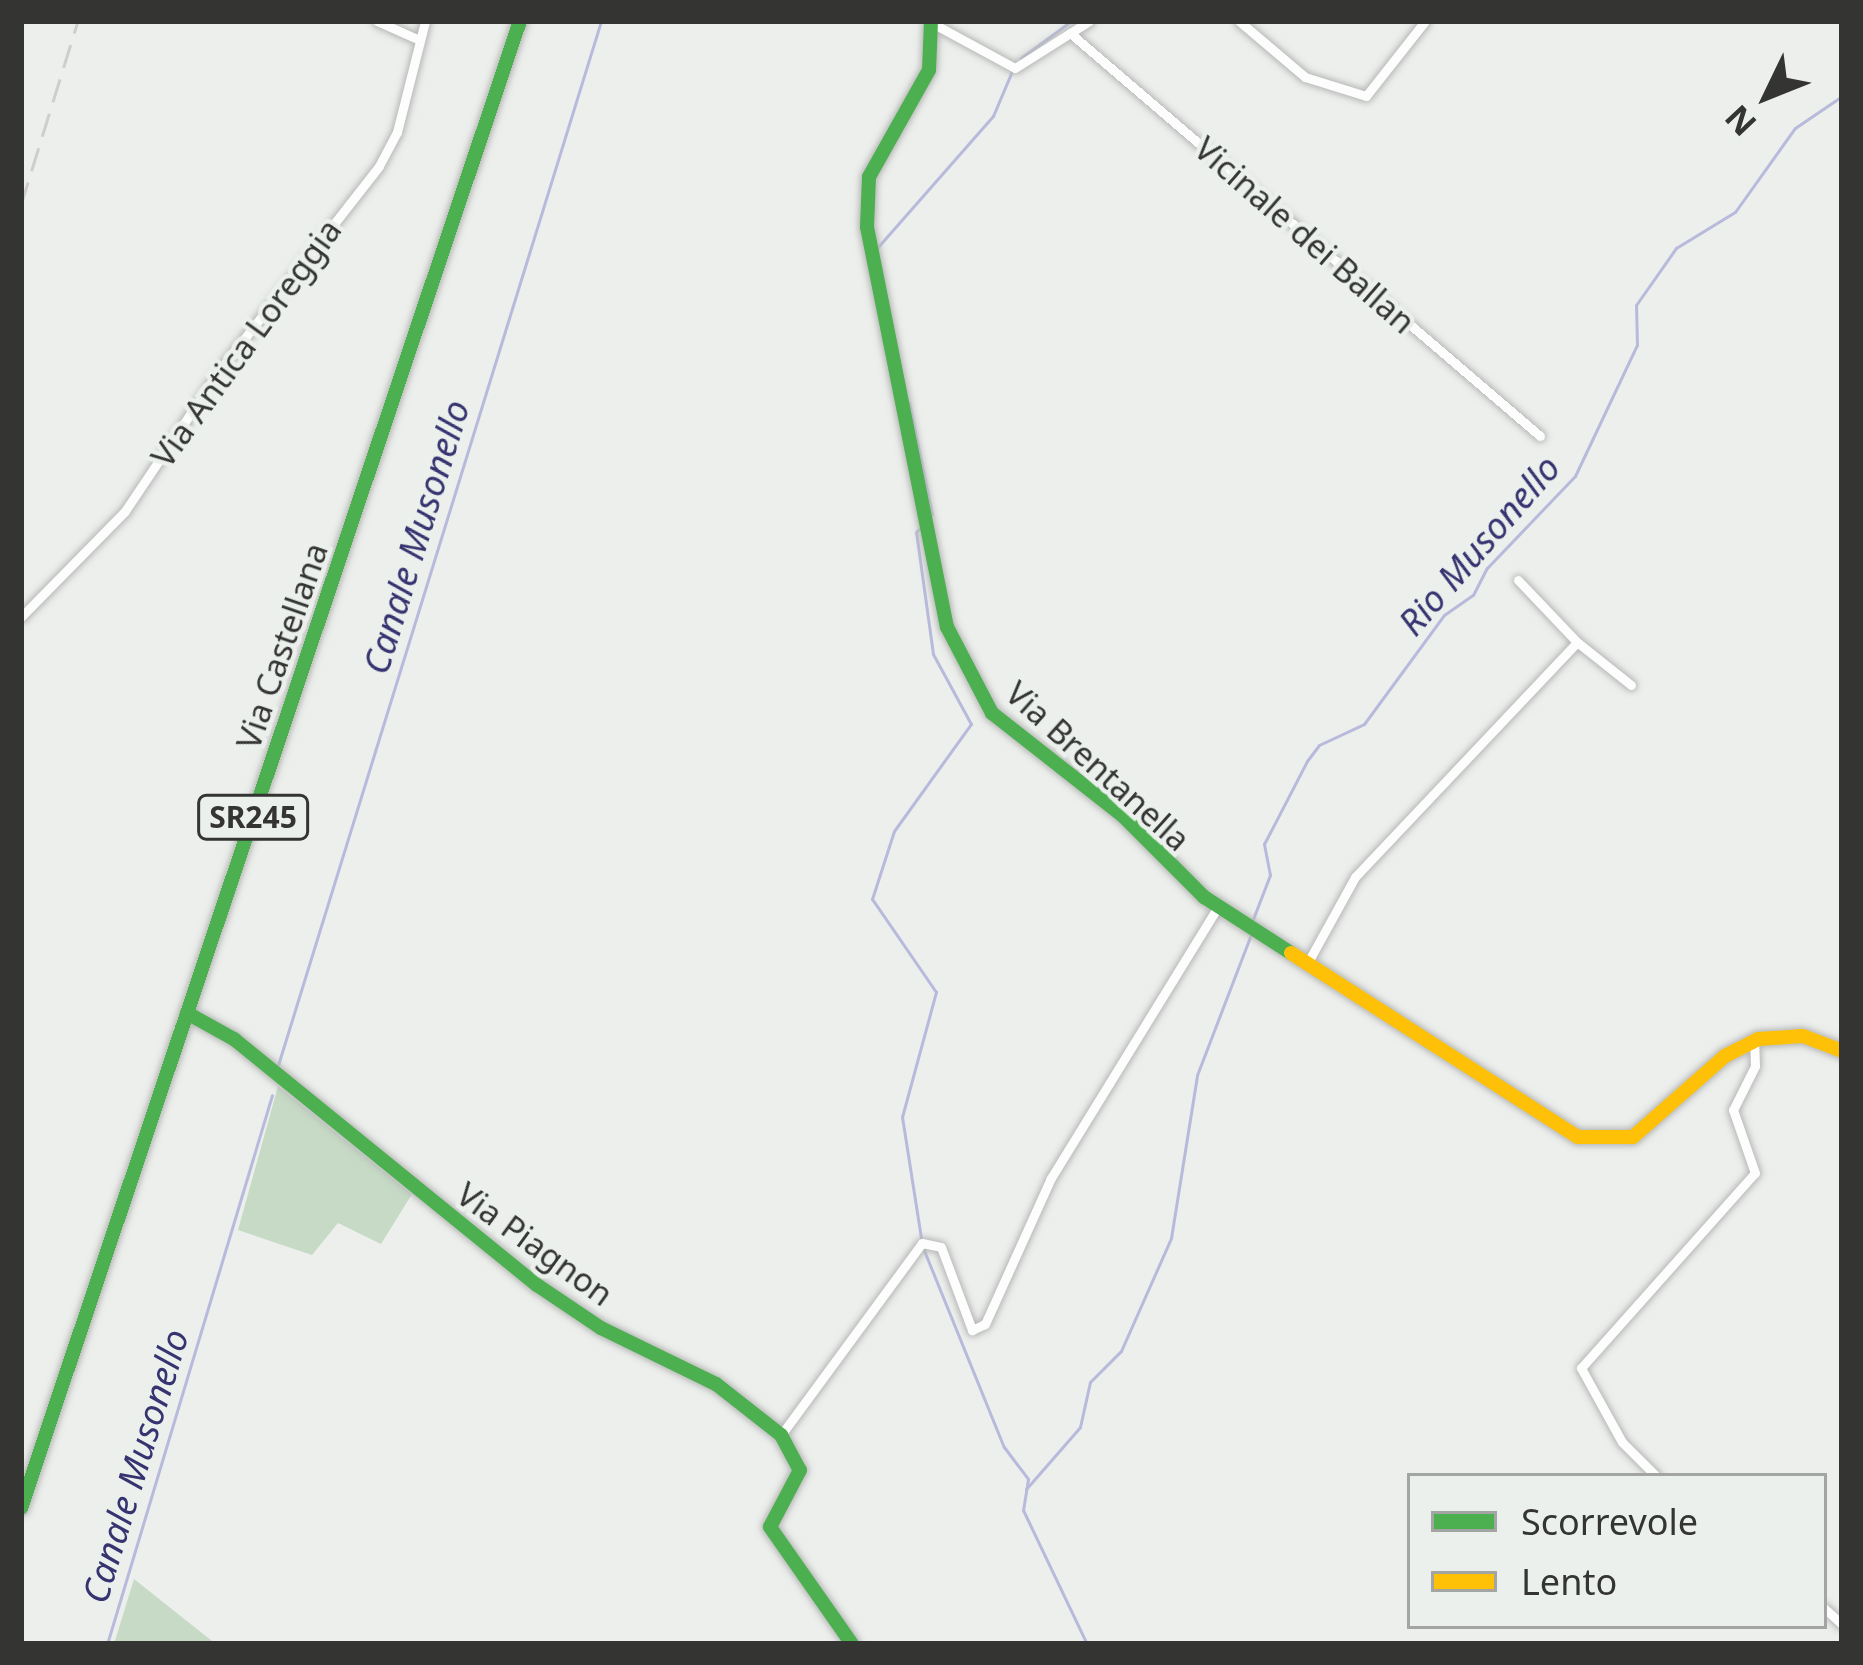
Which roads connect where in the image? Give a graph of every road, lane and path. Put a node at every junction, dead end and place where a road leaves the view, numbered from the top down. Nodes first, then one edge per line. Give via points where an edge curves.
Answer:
1 (377, 21) edge
2 (425, 21) edge
3 (520, 21) edge
4 (1089, 21) edge
5 (1239, 21) edge
6 (1425, 21) edge
7 (932, 22) edge
8 (1070, 33) junction
9 (415, 38) junction
10 (1540, 436) dead end
11 (1518, 580) dead end
12 (21, 616) edge
13 (1577, 642) junction
14 (1631, 686) dead end
15 (1218, 907) junction
16 (1307, 964) junction
17 (187, 1013) junction
18 (1754, 1040) junction
19 (1842, 1051) edge
20 (781, 1436) junction
21 (1653, 1473) edge
22 (24, 1501) edge
23 (852, 1644) edge

1 - 9 street
2 - 9 street, Via Antica Loreggia
3 - 17 street, Via Castellana / SR245
4 - 8 street
5 - 6 street via 1305,76 1366,96
7 - 8 street via 1016,68
7 - 15 street, Via Brentanella via 929,70 873,166 866,208 952,643 1002,724 1111,806
8 - 10 street, Vicinale dei Ballan
9 - 12 street, Via Antica Loreggia via 398,133 379,166 219,371 125,511
11 - 13 street
13 - 14 street
13 - 16 street via 1355,877
15 - 16 street, Via Brentanella
15 - 20 street via 1051,1178 985,1324 972,1330 941,1246 922,1243
16 - 18 street, Via Brentanella via 1561,1128 1596,1142 1642,1132 1725,1056
17 - 20 street, Via Piagnon via 234,1039 537,1286 716,1384
17 - 22 street, Via Castellana / SR245
18 - 19 street via 1803,1036
18 - 21 street via 1757,1059 1733,1110 1755,1173 1581,1368 1622,1442
20 - 23 street via 800,1470 770,1526

